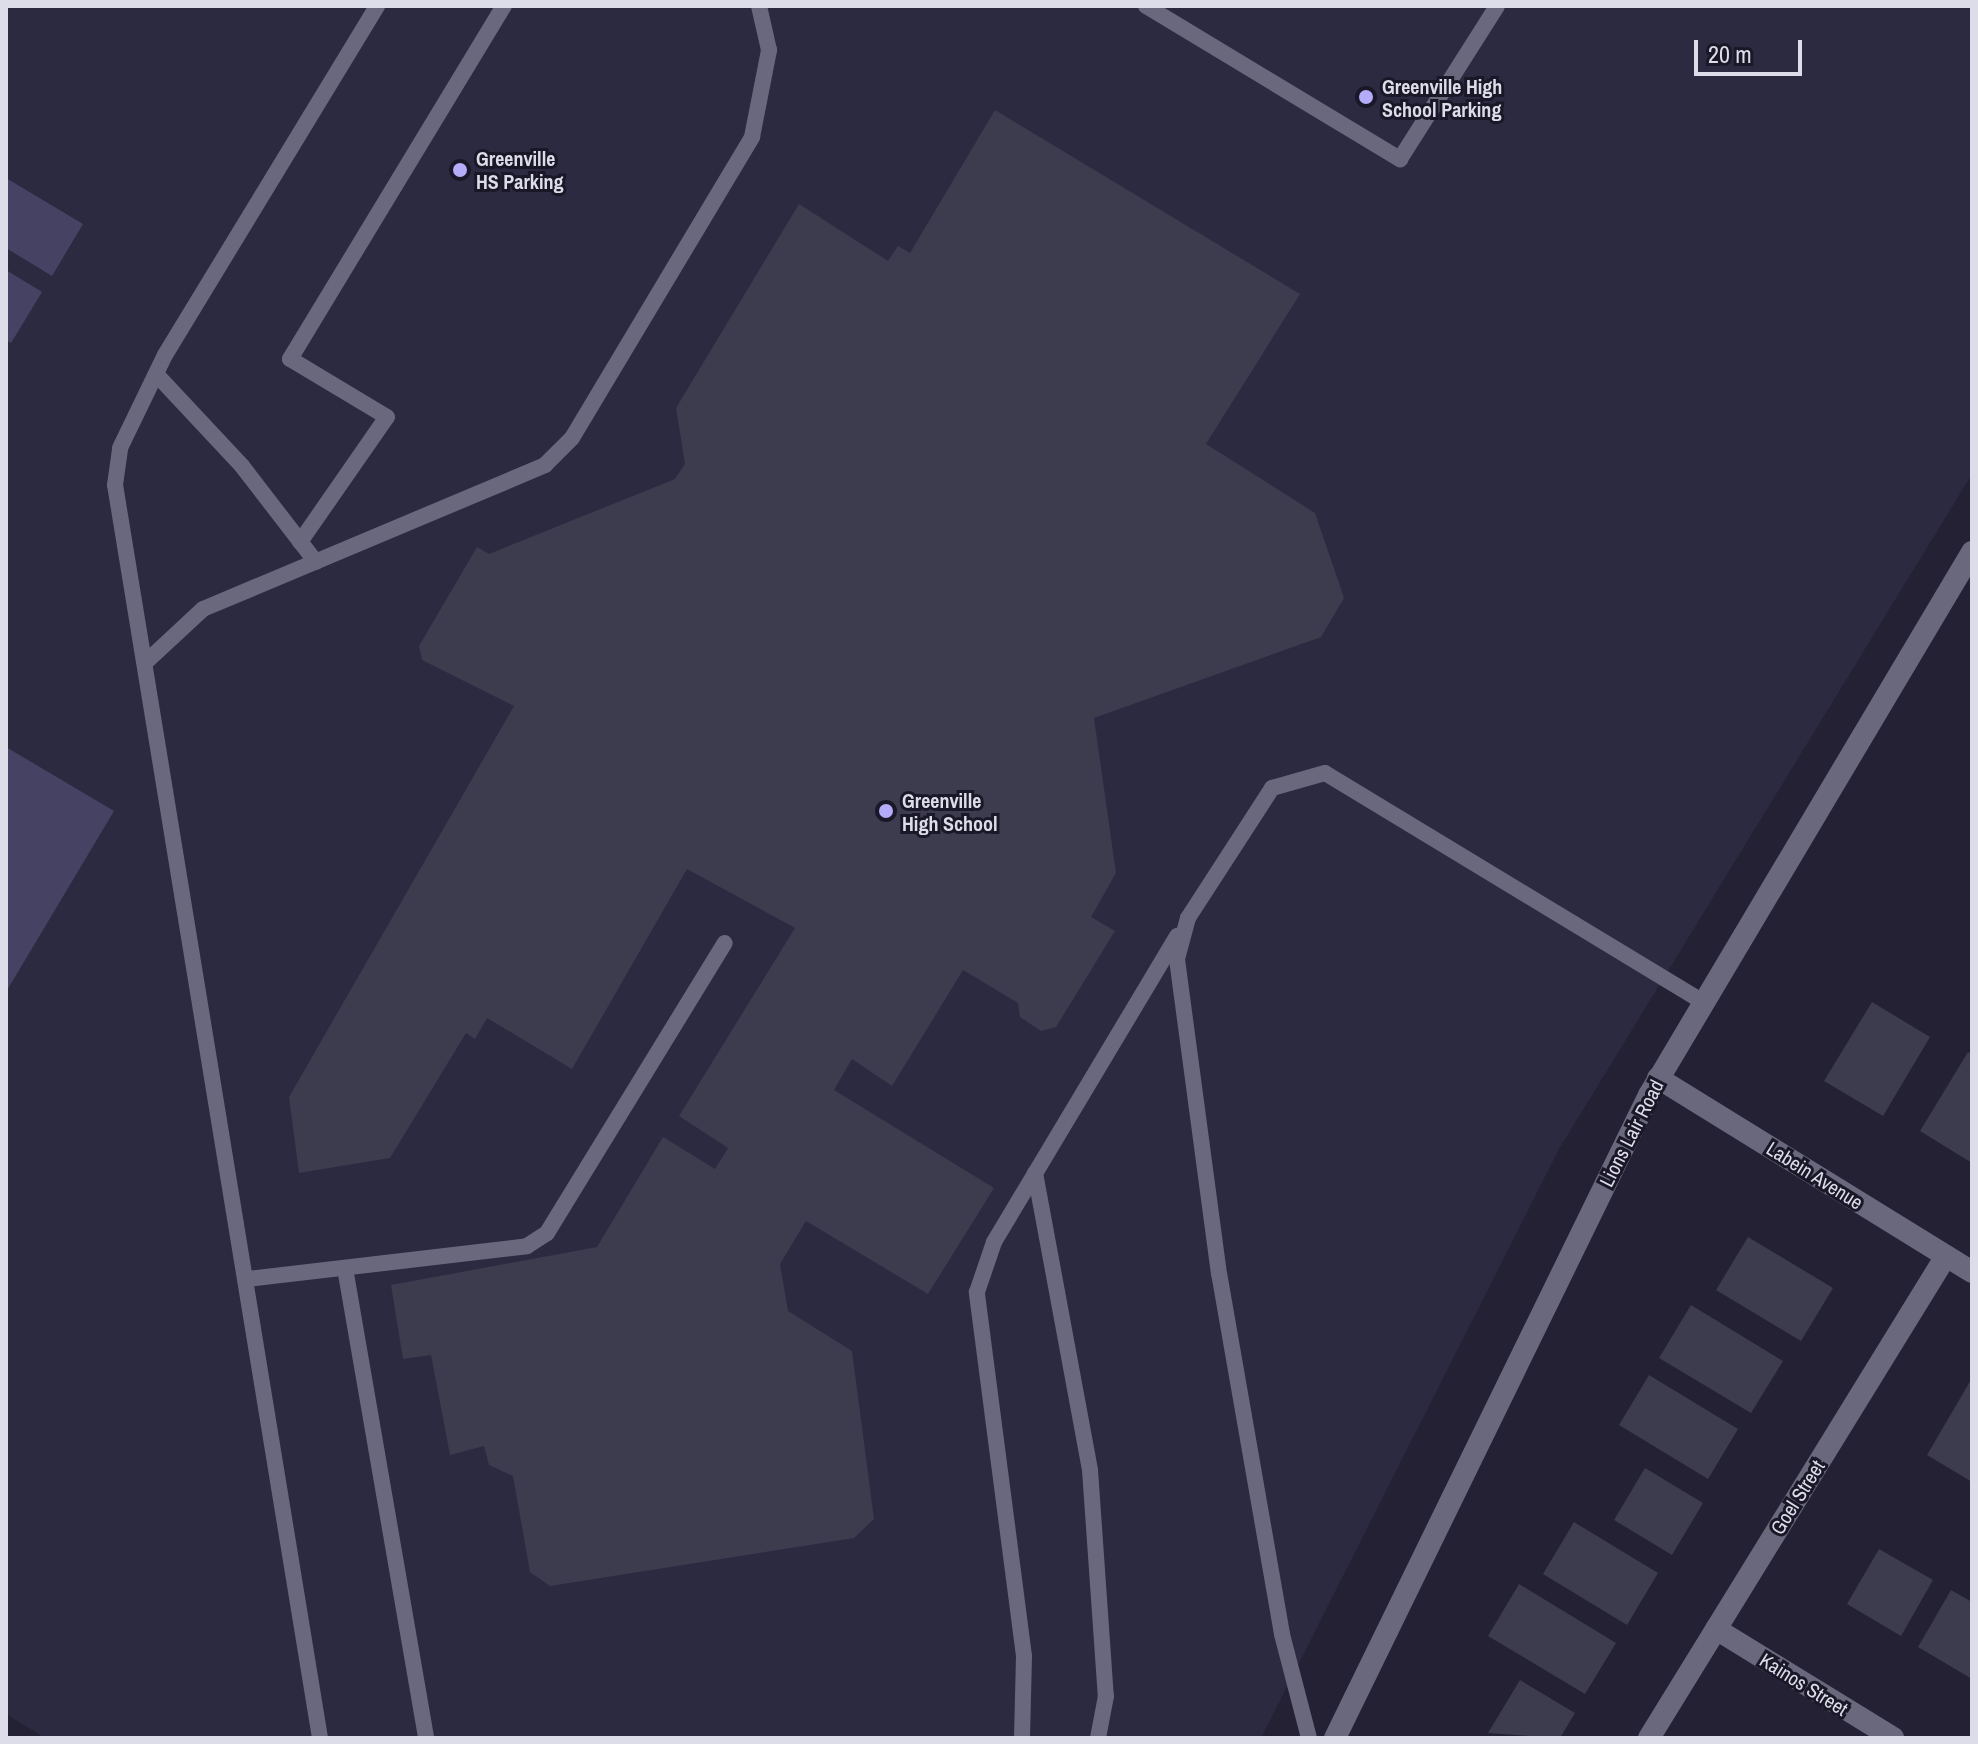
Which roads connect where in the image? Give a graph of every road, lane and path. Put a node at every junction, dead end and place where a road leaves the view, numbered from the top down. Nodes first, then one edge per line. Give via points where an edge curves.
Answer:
1 (377, 6) edge
2 (504, 6) edge
3 (759, 6) edge
4 (1146, 6) edge
5 (1497, 6) edge
6 (156, 374) junction
7 (300, 542) junction
8 (1972, 552) edge
9 (316, 562) junction
10 (146, 662) junction
11 (1188, 918) junction
12 (725, 943) dead end
13 (1701, 1001) junction
14 (1658, 1078) junction
15 (1035, 1173) junction
16 (1946, 1256) junction
17 (345, 1268) junction
18 (1972, 1272) edge
19 (248, 1279) junction
20 (1716, 1629) junction
21 (320, 1738) edge
22 (426, 1738) edge
23 (1022, 1738) edge
24 (1098, 1738) edge
25 (1309, 1738) edge
26 (1335, 1738) edge
27 (1649, 1738) edge
28 (1893, 1738) edge

1 - 6 lane
2 - 7 lane via 290,359 387,417
3 - 9 lane via 768,81 752,137 572,438 545,465
4 - 5 lane via 1400,159
6 - 7 lane
6 - 10 lane via 120,448 115,485
7 - 9 lane
8 - 13 street, Lions Lair Road
9 - 10 lane via 203,609
10 - 19 lane
11 - 13 lane via 1272,788 1325,773
11 - 15 lane
11 - 25 lane via 1177,959 1219,1274 1282,1634
12 - 17 lane via 547,1233 527,1246
13 - 14 street, Lions Lair Road
14 - 16 street, Labein Avenue
14 - 26 street, Lions Lair Road
15 - 23 lane via 994,1242 977,1292 1024,1656
15 - 24 lane via 1090,1470 1106,1696
16 - 18 street, Labein Avenue
16 - 20 street, Goel Street
17 - 19 lane
17 - 22 lane
19 - 21 lane
20 - 27 street, Goel Street
20 - 28 street, Kainos Street

